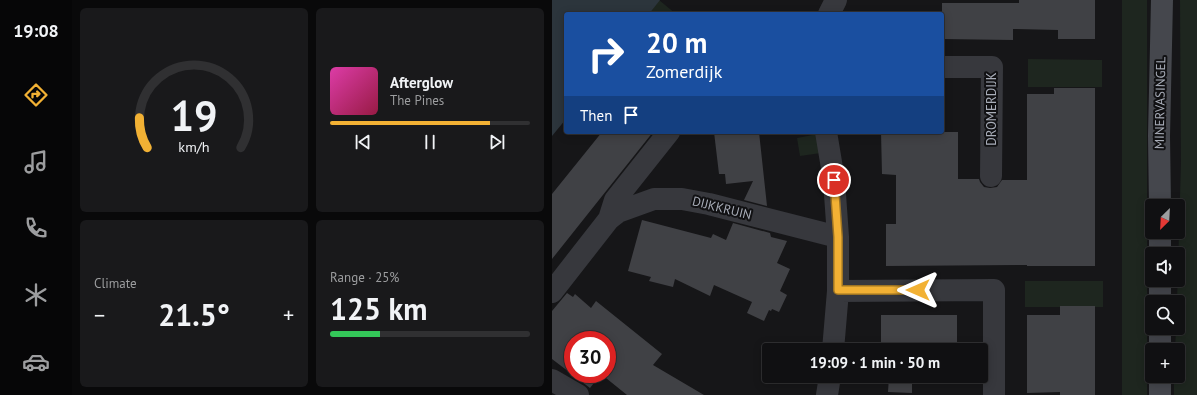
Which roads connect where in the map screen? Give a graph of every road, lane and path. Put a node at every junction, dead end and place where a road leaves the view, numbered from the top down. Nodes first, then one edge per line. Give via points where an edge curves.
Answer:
1 (836, 0) edge
2 (1162, 0) edge
3 (830, 12) edge
4 (944, 67) edge
5 (667, 134) edge
6 (826, 134) edge
7 (991, 176) dead end
8 (1160, 199) edge
9 (609, 219) junction
10 (838, 237) junction
11 (838, 290) junction
12 (552, 292) edge
13 (834, 343) edge
14 (552, 380) edge
15 (829, 383) edge
16 (1160, 383) edge
17 (578, 395) edge
18 (827, 395) edge
19 (994, 395) edge
20 (1160, 395) edge

1 - 3 street
2 - 8 street, MINERVASINGEL
4 - 7 street, DROMERDIJK via 992,67
5 - 9 street, DIJKKRUIN via 615,200
6 - 10 street via 834,180
9 - 10 street, DIJKKRUIN via 618,212 654,199 682,199
9 - 12 street, DIJKKRUIN
10 - 11 street
11 - 13 street
11 - 19 street via 994,290
14 - 17 street
15 - 18 street
16 - 20 street

